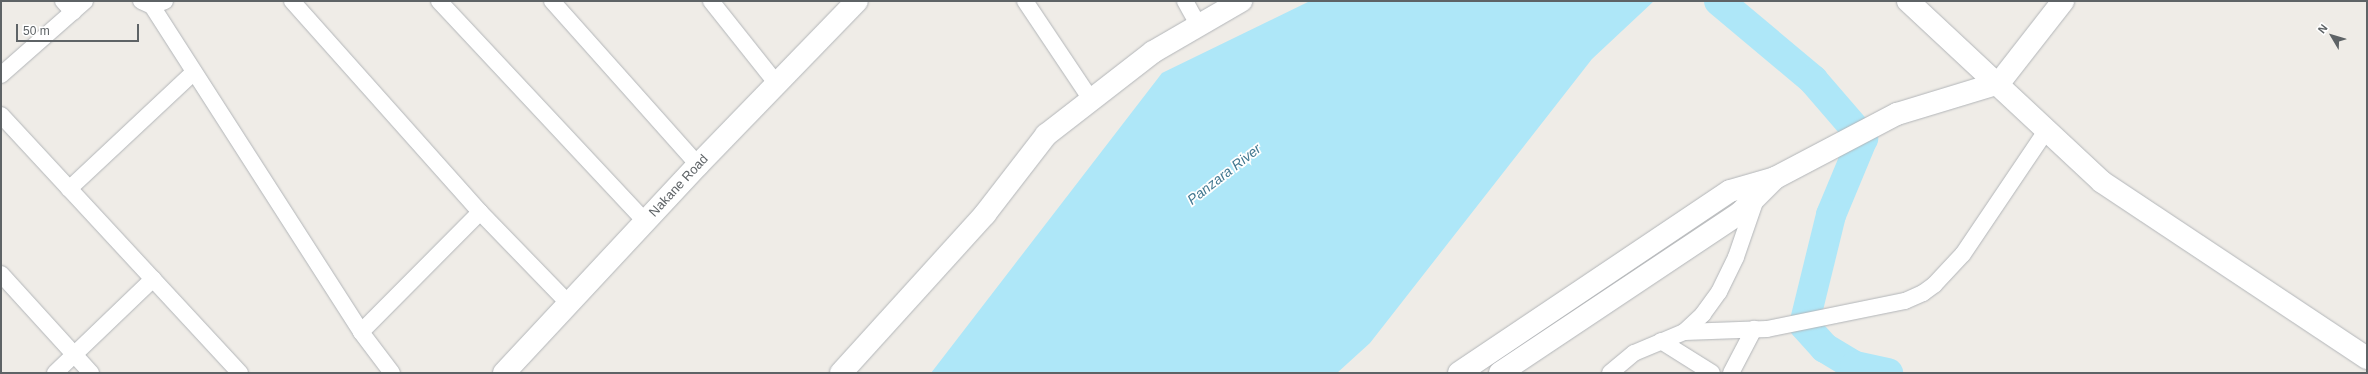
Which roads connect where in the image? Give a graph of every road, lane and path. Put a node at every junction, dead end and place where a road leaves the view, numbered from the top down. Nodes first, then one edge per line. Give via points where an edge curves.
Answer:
1 (85, 1) edge
2 (292, 1) edge
3 (439, 1) edge
4 (552, 1) edge
5 (711, 1) edge
6 (1025, 1) edge
7 (1185, 1) edge
8 (1241, 1) edge
9 (1908, 1) edge
10 (2063, 1) edge
11 (854, 2) edge
12 (153, 3) edge
13 (68, 6) edge
14 (1198, 26) junction
15 (194, 72) junction
16 (1, 75) edge
17 (1999, 83) junction
18 (777, 84) junction
19 (1090, 98) junction
20 (1, 116) edge
21 (2046, 131) junction
22 (698, 165) junction
23 (1774, 178) junction
24 (69, 189) junction
25 (1756, 199) junction
26 (480, 212) junction
27 (646, 222) junction
28 (1, 274) edge
29 (153, 279) junction
30 (570, 305) junction
31 (1760, 329) junction
32 (361, 332) junction
33 (1684, 332) junction
34 (1661, 341) junction
35 (74, 354) junction
36 (2367, 358) edge
37 (55, 373) edge
38 (91, 373) edge
39 (240, 373) edge
40 (392, 373) edge
41 (504, 373) edge
42 (841, 373) edge
43 (1459, 373) edge
44 (1500, 373) edge
45 (1610, 373) edge
46 (1712, 373) edge
47 (1731, 373) edge

1 - 13 street
2 - 26 street
3 - 27 street
4 - 22 street
5 - 18 street
6 - 19 street
7 - 14 street
8 - 14 street
9 - 17 street
10 - 17 street
11 - 18 street, Nakane Road
12 - 15 street
13 - 16 street
14 - 19 street via 1153,52
15 - 24 street
15 - 32 street
17 - 21 street
17 - 23 street via 1897,114
18 - 22 street, Nakane Road
19 - 42 street via 1046,135 980,220
20 - 24 street
21 - 31 street via 1963,254 1934,286 1905,301
21 - 36 street via 2102,182 2143,212 2263,287 2334,338
22 - 27 street, Nakane Road
23 - 25 street
23 - 43 street via 1730,191
24 - 29 street
25 - 33 street via 1736,257 1719,292 1703,314
25 - 44 street
26 - 30 street
26 - 32 street
27 - 30 street, Nakane Road
28 - 35 street
29 - 35 street
29 - 39 street
30 - 41 street, Nakane Road
31 - 33 street
31 - 47 street
32 - 40 street
33 - 34 street
34 - 45 street via 1634,353
34 - 46 street
35 - 37 street
35 - 38 street

